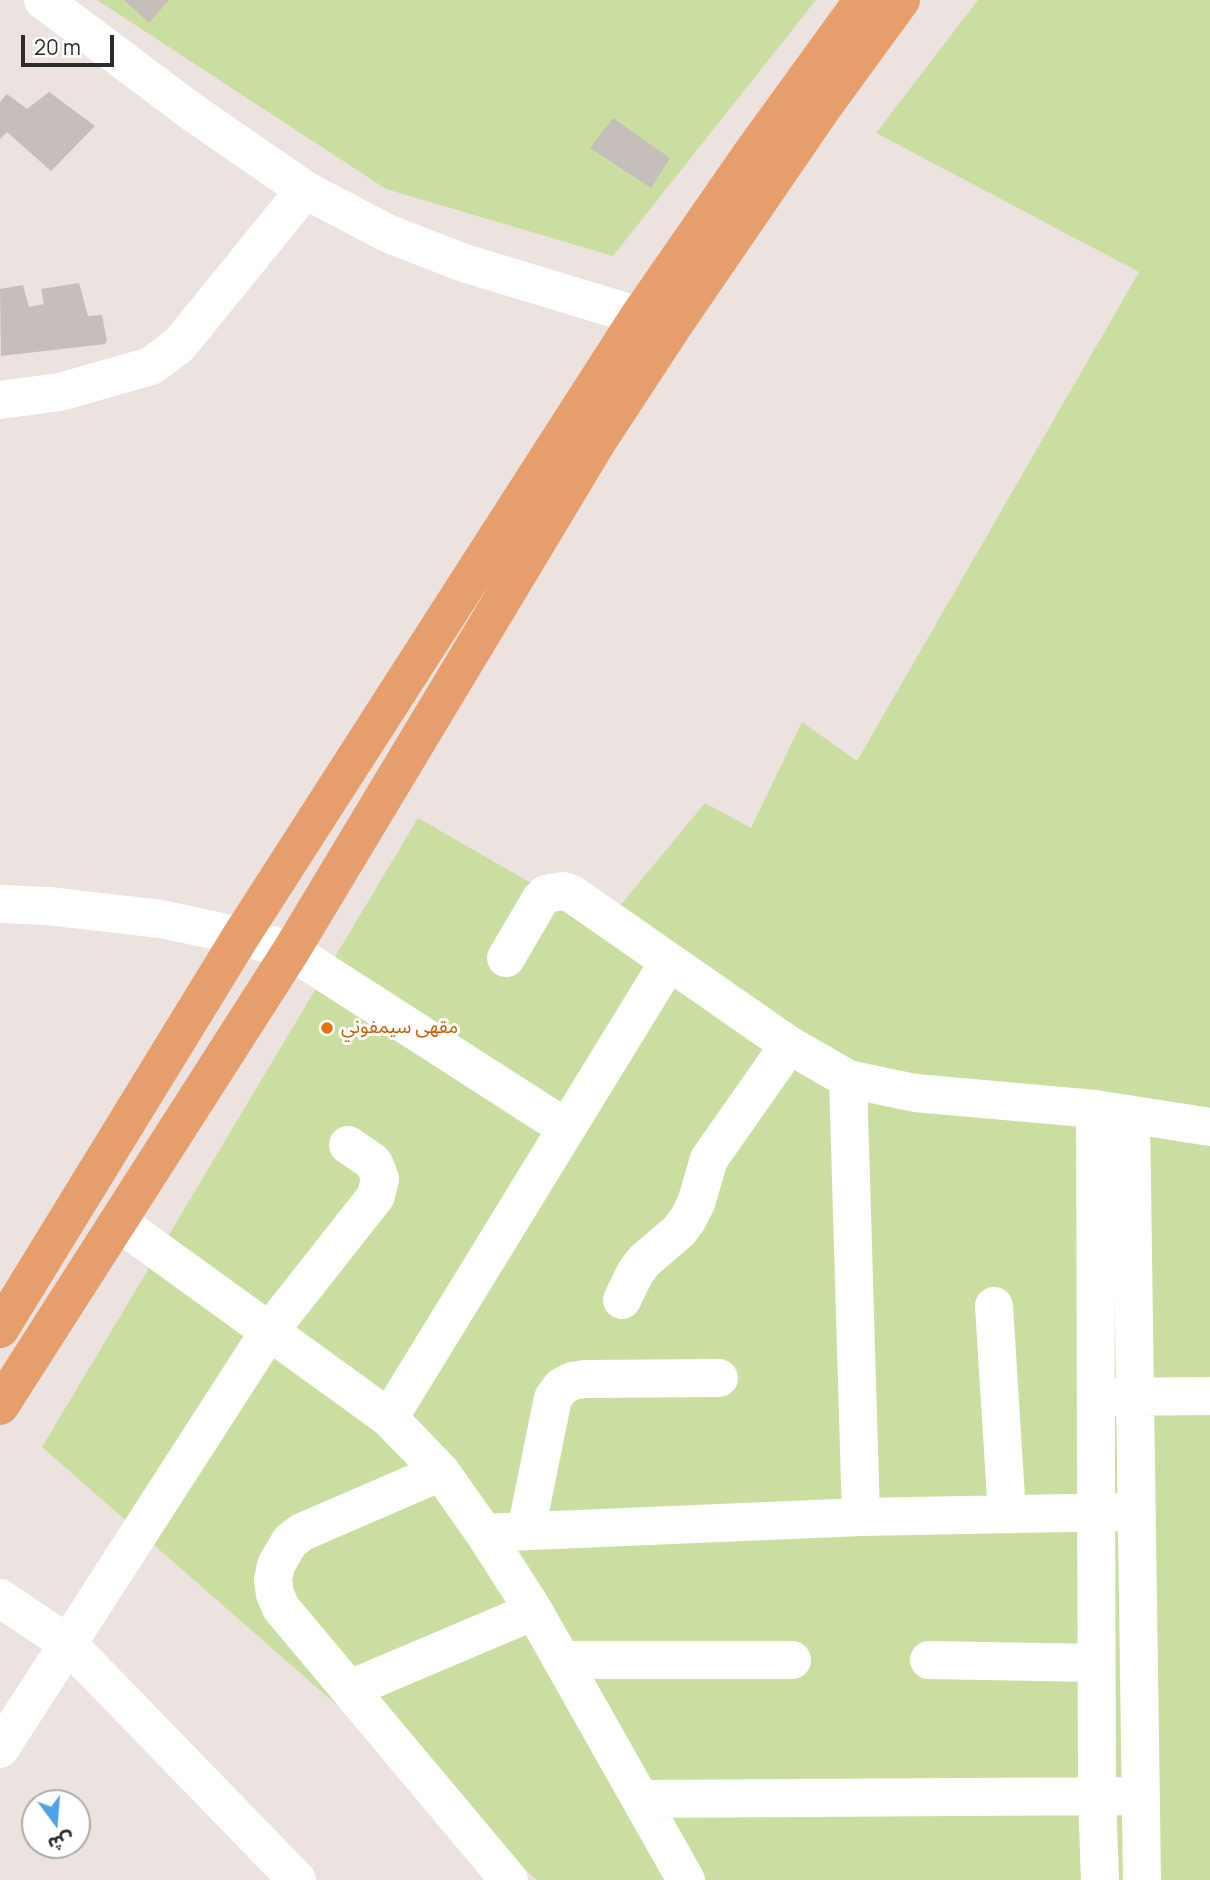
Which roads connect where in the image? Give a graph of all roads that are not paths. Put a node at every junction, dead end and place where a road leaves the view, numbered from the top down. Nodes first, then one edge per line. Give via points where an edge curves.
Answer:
1 (43, 0) edge
2 (863, 0) edge
3 (901, 0) edge
4 (305, 190) junction
5 (657, 319) junction
6 (0, 400) edge
7 (0, 904) edge
8 (241, 936) junction
9 (291, 951) junction
10 (506, 958) dead end
11 (668, 963) junction
12 (789, 1045) junction
13 (848, 1079) junction
14 (1113, 1112) junction
15 (1210, 1127) edge
16 (566, 1128) junction
17 (348, 1145) dead end
18 (118, 1223) junction
19 (622, 1300) dead end
20 (994, 1306) dead end
21 (0, 1329) edge
22 (268, 1333) junction
23 (719, 1378) dead end
24 (1210, 1396) edge
25 (1135, 1397) junction
26 (1094, 1398) junction
27 (0, 1406) edge
28 (389, 1418) junction
29 (441, 1472) junction
30 (1095, 1512) junction
31 (1136, 1512) junction
32 (1007, 1514) junction
33 (861, 1517) junction
34 (526, 1531) junction
35 (484, 1533) junction
36 (0, 1598) edge
37 (534, 1611) junction
38 (67, 1643) junction
39 (562, 1660) junction
40 (792, 1660) dead end
41 (929, 1660) dead end
42 (1096, 1663) junction
43 (350, 1689) junction
44 (0, 1749) edge
45 (1097, 1795) junction
46 (1139, 1797) junction
47 (642, 1799) junction
48 (297, 1880) edge
49 (509, 1880) edge
50 (686, 1880) edge
51 (1100, 1880) edge
52 (1142, 1880) edge

1 - 4 street
2 - 5 main road via 752,153
3 - 5 main road
4 - 5 street via 389,234 464,263
4 - 6 street via 179,345 150,366 60,391
5 - 8 main road
5 - 9 main road via 599,439
7 - 8 street via 161,919
8 - 9 street
8 - 21 main road
9 - 16 street
9 - 18 main road
10 - 11 street via 540,900 563,891
11 - 12 street
11 - 16 street
12 - 13 street
12 - 19 street via 709,1159 688,1219 644,1261
13 - 14 street via 915,1093
13 - 33 street
14 - 15 street
14 - 25 street
14 - 26 street
16 - 28 street
17 - 22 street via 377,1170 376,1196
18 - 22 street
18 - 27 main road
20 - 32 street
22 - 28 street
22 - 38 street
23 - 34 street via 585,1379 561,1387 550,1410
24 - 25 street
25 - 26 street
25 - 31 street
26 - 30 street
28 - 29 street
29 - 35 street
29 - 43 street via 302,1532 281,1552 273,1580 281,1608
30 - 31 street
30 - 32 street
30 - 42 street
31 - 46 street
32 - 33 street
33 - 34 street
34 - 35 street
35 - 37 street
36 - 38 street
37 - 39 street
37 - 43 street
38 - 44 street
38 - 48 street
39 - 40 street
39 - 47 street
41 - 42 street
42 - 45 street
43 - 49 street
45 - 46 street
45 - 47 street
45 - 51 street
46 - 52 street
47 - 50 street

